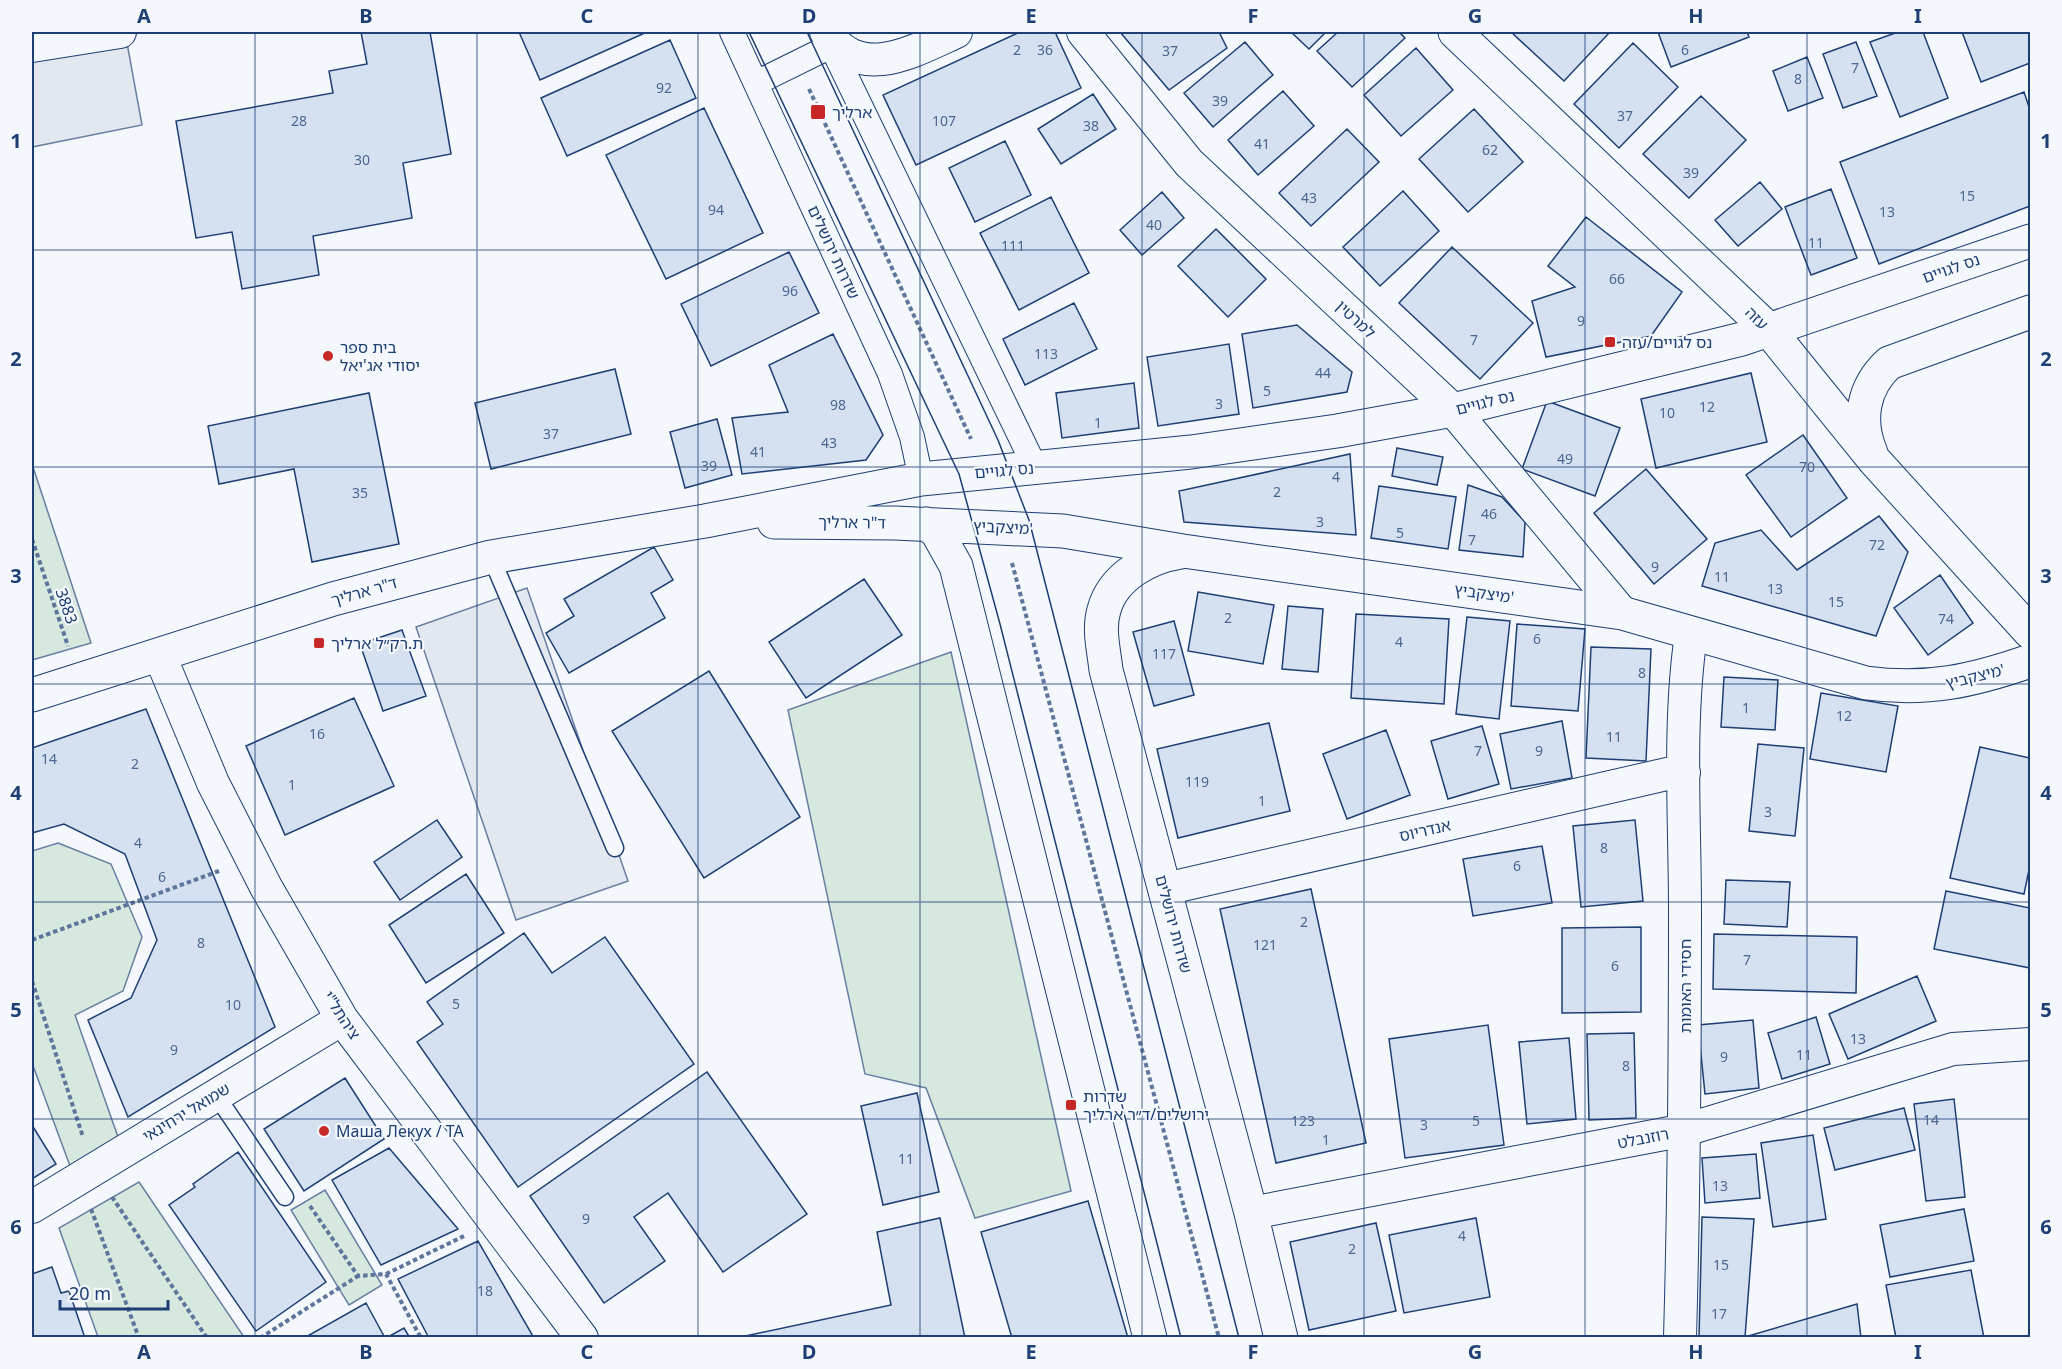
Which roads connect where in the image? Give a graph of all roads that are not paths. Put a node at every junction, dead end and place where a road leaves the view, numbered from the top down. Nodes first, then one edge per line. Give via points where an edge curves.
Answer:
1 (120, 32) edge
2 (732, 32) edge
3 (956, 32) edge
4 (1083, 32) edge
5 (1455, 32) edge
6 (827, 36) edge
7 (32, 46) edge
8 (756, 83) junction
9 (2031, 241) edge
10 (2031, 312) edge
11 (1770, 330) junction
12 (1453, 410) junction
13 (1874, 460) junction
14 (1035, 467) junction
15 (921, 479) junction
16 (705, 521) junction
17 (927, 524) junction
18 (1183, 551) junction
19 (491, 557) junction
20 (1622, 613) junction
21 (2031, 632) edge
22 (1691, 635) junction
23 (160, 656) junction
24 (2031, 661) edge
25 (32, 695) edge
26 (1684, 773) junction
27 (615, 848) dead end
28 (1165, 889) junction
29 (342, 1019) junction
30 (2031, 1044) edge
31 (216, 1095) junction
32 (1685, 1130) junction
33 (285, 1197) dead end
34 (32, 1207) edge
35 (1251, 1213) junction
36 (582, 1337) edge
37 (1150, 1338) edge
38 (1281, 1338) edge
39 (1680, 1338) edge

1 - 7 street
2 - 8 street, שדרות ירושלים
3 - 6 street via 908,54 870,60 839,48
4 - 12 street, למרטין via 1189,162
5 - 11 street, עזה
6 - 8 street via 796,63
6 - 14 street
8 - 15 street, שדרות ירושלים via 890,374 912,437
9 - 11 street, נס לגויים
10 - 13 street via 1903,356 1878,372 1862,416
11 - 12 street, נס לגויים
11 - 13 street, עזה
12 - 14 street, נס לגויים via 1191,452
12 - 20 street, למרטין
13 - 21 street, עזה
14 - 15 street, נס לגויים
15 - 16 street, ד"ר ארליך
16 - 17 street, ד"ר ארליך
16 - 19 street, ד"ר ארליך
17 - 18 street, מיצקביץ' via 1063,531
17 - 37 street via 948,547 962,587
18 - 20 street, מיצקביץ'
18 - 28 street, שדרות ירושלים via 1147,562 1120,581 1103,611 1101,636 1106,670
19 - 23 street, ד"ר ארליך via 333,599
19 - 27 lane
20 - 22 street, מיצקביץ'
22 - 24 street, מיצקביץ' via 1866,683 1900,687 1950,684
22 - 26 street, חסידי האומות
23 - 25 street, ד"ר ארליך
23 - 29 street, ציהתל"י via 213,783 266,887
26 - 28 street, אנדריוס
26 - 32 street, חסידי האומות
28 - 35 street, שדרות ירושלים
29 - 31 street, שמואל ירחינאי
29 - 36 street, ציהתל"י
30 - 32 street, רוזנבלט via 1953,1049
31 - 33 lane
31 - 34 street, שמואל ירחינאי
32 - 35 street, רוזנבלט
32 - 39 street, חסידי האומות
35 - 38 street, שדרות ירושלים

